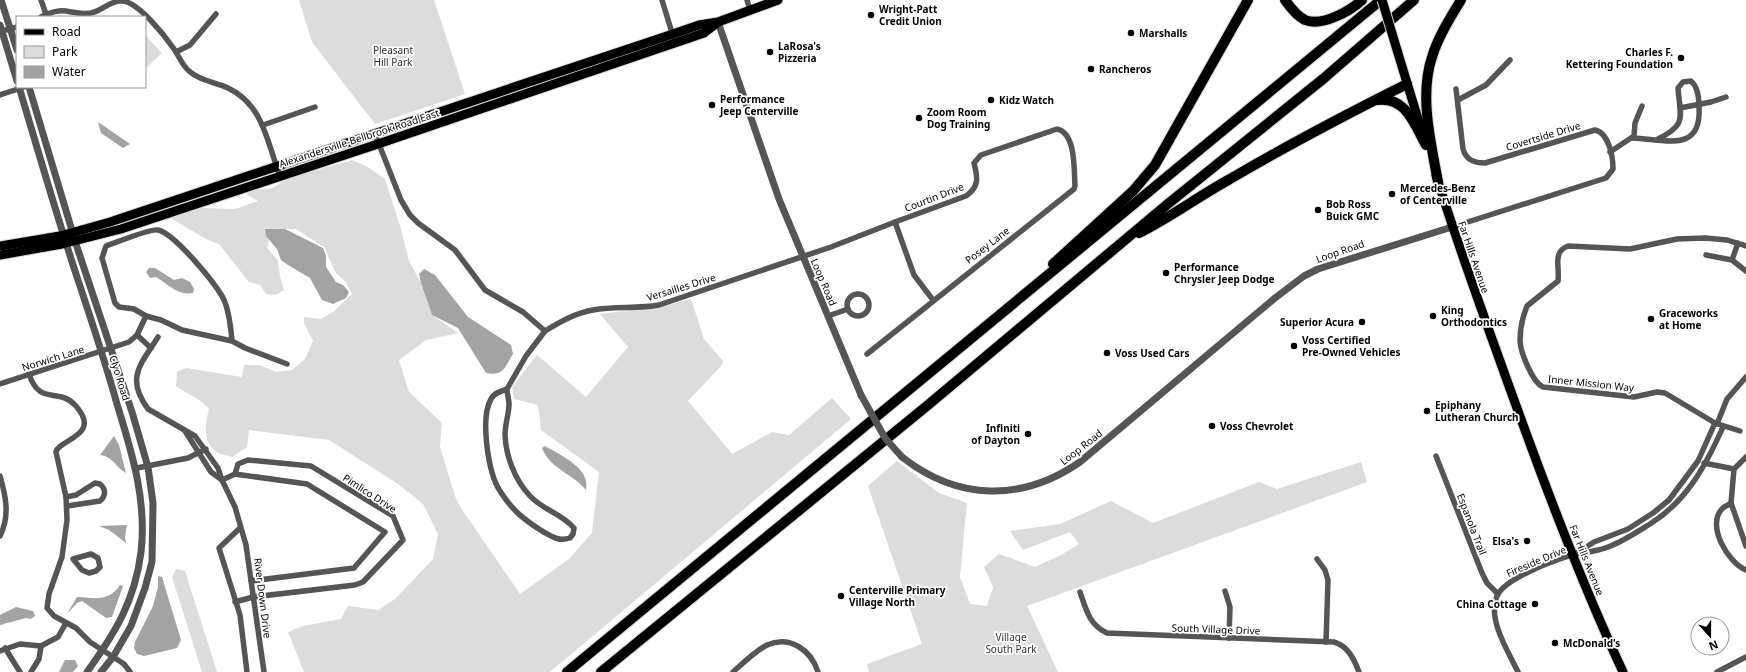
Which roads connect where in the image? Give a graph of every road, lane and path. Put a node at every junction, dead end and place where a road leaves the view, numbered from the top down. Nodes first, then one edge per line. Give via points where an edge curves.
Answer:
1 (1, 0) edge
2 (41, 0) edge
3 (662, 0) edge
4 (747, 0) edge
5 (778, 0) edge
6 (1248, 0) edge
7 (1285, 0) edge
8 (1362, 0) edge
9 (1381, 0) edge
10 (1414, 0) edge
11 (1461, 0) edge
12 (750, 10) junction
13 (216, 14) dead end
14 (43, 16) edge
15 (146, 16) edge
16 (146, 17) edge
17 (718, 22) junction
18 (1, 28) edge
19 (14, 28) edge
20 (674, 38) junction
21 (16, 43) edge
22 (176, 52) junction
23 (1510, 60) dead end
24 (559, 77) junction
25 (16, 78) edge
26 (1407, 84) junction
27 (21, 88) edge
28 (29, 88) edge
29 (1456, 89) dead end
30 (0, 95) edge
31 (1726, 97) dead end
32 (1458, 100) junction
33 (1373, 101) junction
34 (467, 103) junction
35 (1699, 103) junction
36 (1642, 106) dead end
37 (315, 107) dead end
38 (1680, 108) junction
39 (470, 113) junction
40 (263, 125) junction
41 (1066, 132) joint
42 (375, 134) junction
43 (1632, 138) junction
44 (1658, 139) junction
45 (378, 144) junction
46 (1426, 145) junction
47 (1610, 152) junction
48 (276, 166) junction
49 (280, 176) junction
50 (1438, 182) junction
51 (185, 197) junction
52 (188, 207) junction
53 (895, 222) junction
54 (1452, 227) junction
55 (69, 238) junction
56 (1121, 243) junction
57 (1738, 243) junction
58 (0, 246) edge
59 (1746, 246) edge
60 (0, 255) edge
61 (1706, 255) dead end
62 (802, 256) junction
63 (1732, 260) junction
64 (1746, 270) edge
65 (933, 300) junction
66 (848, 309) dead end
67 (146, 316) junction
68 (828, 316) junction
69 (545, 331) junction
70 (137, 335) junction
71 (158, 337) dead end
72 (232, 341) junction
73 (151, 348) junction
74 (110, 349) junction
75 (959, 349) junction
76 (102, 352) junction
77 (867, 354) dead end
78 (287, 364) dead end
79 (29, 374) junction
80 (1746, 377) edge
81 (0, 384) edge
82 (506, 389) junction
83 (1716, 424) junction
84 (1723, 427) junction
85 (185, 431) junction
86 (1740, 431) dead end
87 (206, 449) junction
88 (198, 453) junction
89 (1436, 456) dead end
90 (1746, 457) edge
91 (1698, 461) junction
92 (1707, 463) junction
93 (148, 467) junction
94 (137, 468) junction
95 (1734, 469) junction
96 (236, 474) junction
97 (0, 476) edge
98 (222, 480) junction
99 (66, 497) junction
100 (1731, 503) junction
101 (67, 506) junction
102 (240, 528) junction
103 (0, 535) edge
104 (1746, 546) edge
105 (1573, 555) junction
106 (62, 557) junction
107 (73, 559) junction
108 (1317, 559) dead end
109 (1746, 570) edge
110 (251, 581) junction
111 (1225, 591) dead end
112 (1080, 592) dead end
113 (1498, 594) junction
114 (253, 597) junction
115 (236, 602) junction
116 (66, 623) junction
117 (1229, 638) junction
118 (1326, 642) junction
119 (41, 646) junction
120 (2, 650) edge
121 (102, 650) junction
122 (113, 657) junction
123 (1746, 657) edge
124 (20, 672) edge
125 (31, 672) edge
126 (87, 672) edge
127 (101, 672) edge
128 (130, 672) edge
129 (247, 672) edge
130 (264, 672) edge
131 (567, 672) edge
132 (601, 672) edge
133 (733, 672) edge
134 (818, 672) edge
135 (1359, 672) edge
136 (1518, 672) edge
137 (1623, 672) edge
138 (1717, 672) edge

1 - 19 street
2 - 14 street
3 - 20 street
4 - 12 street
5 - 12 main road, Alexandersville-Bellbrook Road East
6 - 75 highway via 1163,153 1144,178 1133,191
7 - 8 highway via 1292,10 1306,20 1324,21 1342,14
9 - 26 main road, Far Hills Avenue, bridge
9 - 75 highway
10 - 56 highway via 1317,84
11 - 50 highway via 1449,18 1432,58 1427,86 1427,114
12 - 17 main road, Alexandersville-Bellbrook Road East
13 - 22 street via 190,45
14 - 15 street via 61,10 93,13 111,3 126,1
16 - 22 street
17 - 20 main road, Alexandersville-Bellbrook Road East via 699,25
17 - 62 street, Loop Road via 777,193
18 - 19 street
18 - 25 street
19 - 21 street
20 - 24 main road, Alexandersville-Bellbrook Road East
22 - 40 street via 192,74 228,88 244,98
23 - 32 street via 1486,85
24 - 34 main road, Alexandersville-Bellbrook Road East
24 - 39 main road, Alexandersville-Bellbrook Road East
26 - 33 highway
26 - 46 main road, Far Hills Avenue
27 - 30 street
27 - 55 street, Clyo Road
28 - 55 street, Clyo Road
29 - 32 street, Covertside Drive
31 - 35 street
32 - 47 street, Covertside Drive via 1463,149 1467,157 1474,162 1485,163 1595,130 1604,136
33 - 46 highway via 1390,100 1401,104
33 - 56 highway via 1229,179 1160,223
34 - 39 main road
34 - 42 main road, Alexandersville-Bellbrook Road East
35 - 38 street
35 - 38 street via 1694,84 1691,81 1683,82 1678,88
35 - 44 street via 1700,122 1691,135 1677,141
36 - 43 street
37 - 40 street
38 - 44 street via 1681,117 1677,127
39 - 45 main road, Alexandersville-Bellbrook Road East
40 - 48 street
41 - 53 street, Courtin Drive via 1057,129 981,155 974,163 978,179 972,192
41 - 65 street, Posey Lane via 1071,141 1074,189
42 - 45 street
42 - 48 main road, Alexandersville-Bellbrook Road East
43 - 44 street
43 - 47 street
45 - 49 main road, Alexandersville-Bellbrook Road East
45 - 69 street via 401,200 410,215 455,250 485,290 523,312
46 - 50 main road, Far Hills Avenue
47 - 54 street, Covertside Drive via 1613,169 1606,178
48 - 49 street
48 - 51 main road, Alexandersville-Bellbrook Road East
49 - 52 main road, Alexandersville-Bellbrook Road East
50 - 54 main road, Far Hills Avenue
51 - 52 main road
51 - 55 main road, Alexandersville-Bellbrook Road East
52 - 55 main road, Alexandersville-Bellbrook Road East via 121,229
53 - 62 street, Courtin Drive
53 - 65 street via 914,275
54 - 68 street, Loop Road, bridge via 1330,264 1304,276 1080,462 1045,482 1008,491 970,489 934,478 902,457 885,438 862,396
54 - 105 main road, Far Hills Avenue via 1518,412
55 - 58 main road, Alexandersville-Bellbrook Road East
55 - 60 main road, Alexandersville-Bellbrook Road East
55 - 74 street, Clyo Road
55 - 76 street, Clyo Road
56 - 132 highway via 928,405
57 - 59 street
57 - 63 street
57 - 83 street, Inner Mission Way via 1716,238 1689,238 1632,248 1561,248 1558,254 1558,281 1527,306 1522,324 1521,345 1534,380 1543,387 1634,397 1657,392 1665,393
61 - 63 street
62 - 68 street, Loop Road
62 - 69 street, Versailles Drive via 659,304 581,313
63 - 64 street
65 - 77 street, Posey Lane
66 - 68 street
67 - 70 street
67 - 72 street via 182,330
67 - 72 street via 134,309 119,307 102,258 106,246 157,229 165,232 190,255 223,297
69 - 82 street
70 - 73 street
70 - 74 street, Norwich Lane via 129,342
71 - 73 street, River Down Drive
72 - 78 street
73 - 85 street, River Down Drive via 137,370 136,377 143,403 148,409
74 - 76 street, Norwich Lane
74 - 93 street, Clyo Road
75 - 131 highway
76 - 79 street, Norwich Lane
76 - 94 street, Clyo Road
79 - 81 street, Norwich Lane
79 - 99 street via 32,384 38,391 66,398 81,414 81,432 60,445 56,452
80 - 83 street via 1727,399
82 - 82 street via 509,402 505,434 514,471 520,484 531,496 574,528 570,538 556,539 522,518 510,506 496,483 487,450 486,429 491,399
83 - 84 street, Inner Mission Way
83 - 91 street
84 - 86 street, Inner Mission Way
84 - 92 street
85 - 87 street, River Down Drive via 195,436
85 - 88 street, River Down Drive
87 - 88 street
87 - 98 street, River Down Drive
88 - 93 street via 188,458
88 - 98 street, River Down Drive via 211,472
89 - 113 street, Espanola Trail via 1482,573 1487,583
90 - 95 street
91 - 92 street
91 - 105 street via 1668,500 1653,513 1628,529 1594,542
92 - 95 street
92 - 105 street via 1686,494 1651,524 1609,547
93 - 94 street
93 - 122 street, Clyo Road via 153,503 152,562 146,588 131,626
94 - 121 street, Clyo Road via 143,519 141,553 133,590 123,617
95 - 100 street
96 - 98 street, Pimlico Drive
96 - 110 street via 307,484 385,532 354,568
96 - 114 street, Pimlico Drive via 238,464 248,460 311,466 393,516 403,540 363,582
97 - 103 street via 7,503 5,523
98 - 102 street, River Down Drive via 235,507
99 - 101 street
99 - 101 street via 95,483 100,484 105,490 100,501
100 - 104 street
100 - 109 street via 1722,509 1718,533 1722,547 1741,568
101 - 106 street via 66,537
102 - 110 street, River Down Drive via 249,557
102 - 115 street via 219,548
105 - 113 street, Fireside Drive via 1510,580
105 - 137 main road, Far Hills Avenue
106 - 107 street
106 - 116 street via 46,604 54,616
107 - 107 street via 86,554 95,556 100,561 100,567 89,573 82,570
108 - 118 street via 1326,570 1328,580
110 - 114 street, River Down Drive
111 - 117 street via 1230,607
112 - 117 street, South Village Drive via 1090,618 1097,627 1107,633
113 - 136 street via 1494,611 1496,623
114 - 115 street, Pimlico Drive
114 - 130 street, River Down Drive
115 - 129 street
116 - 119 street via 58,637
116 - 121 street
117 - 118 street, South Village Drive
118 - 135 street, South Village Drive via 1338,643 1349,652
119 - 120 street via 20,644
119 - 125 street via 39,659
120 - 124 street
121 - 122 street
121 - 126 street, Clyo Road
122 - 127 street, Clyo Road
122 - 128 street via 124,664
123 - 138 street
133 - 134 street via 761,648 772,643 784,642 806,651

